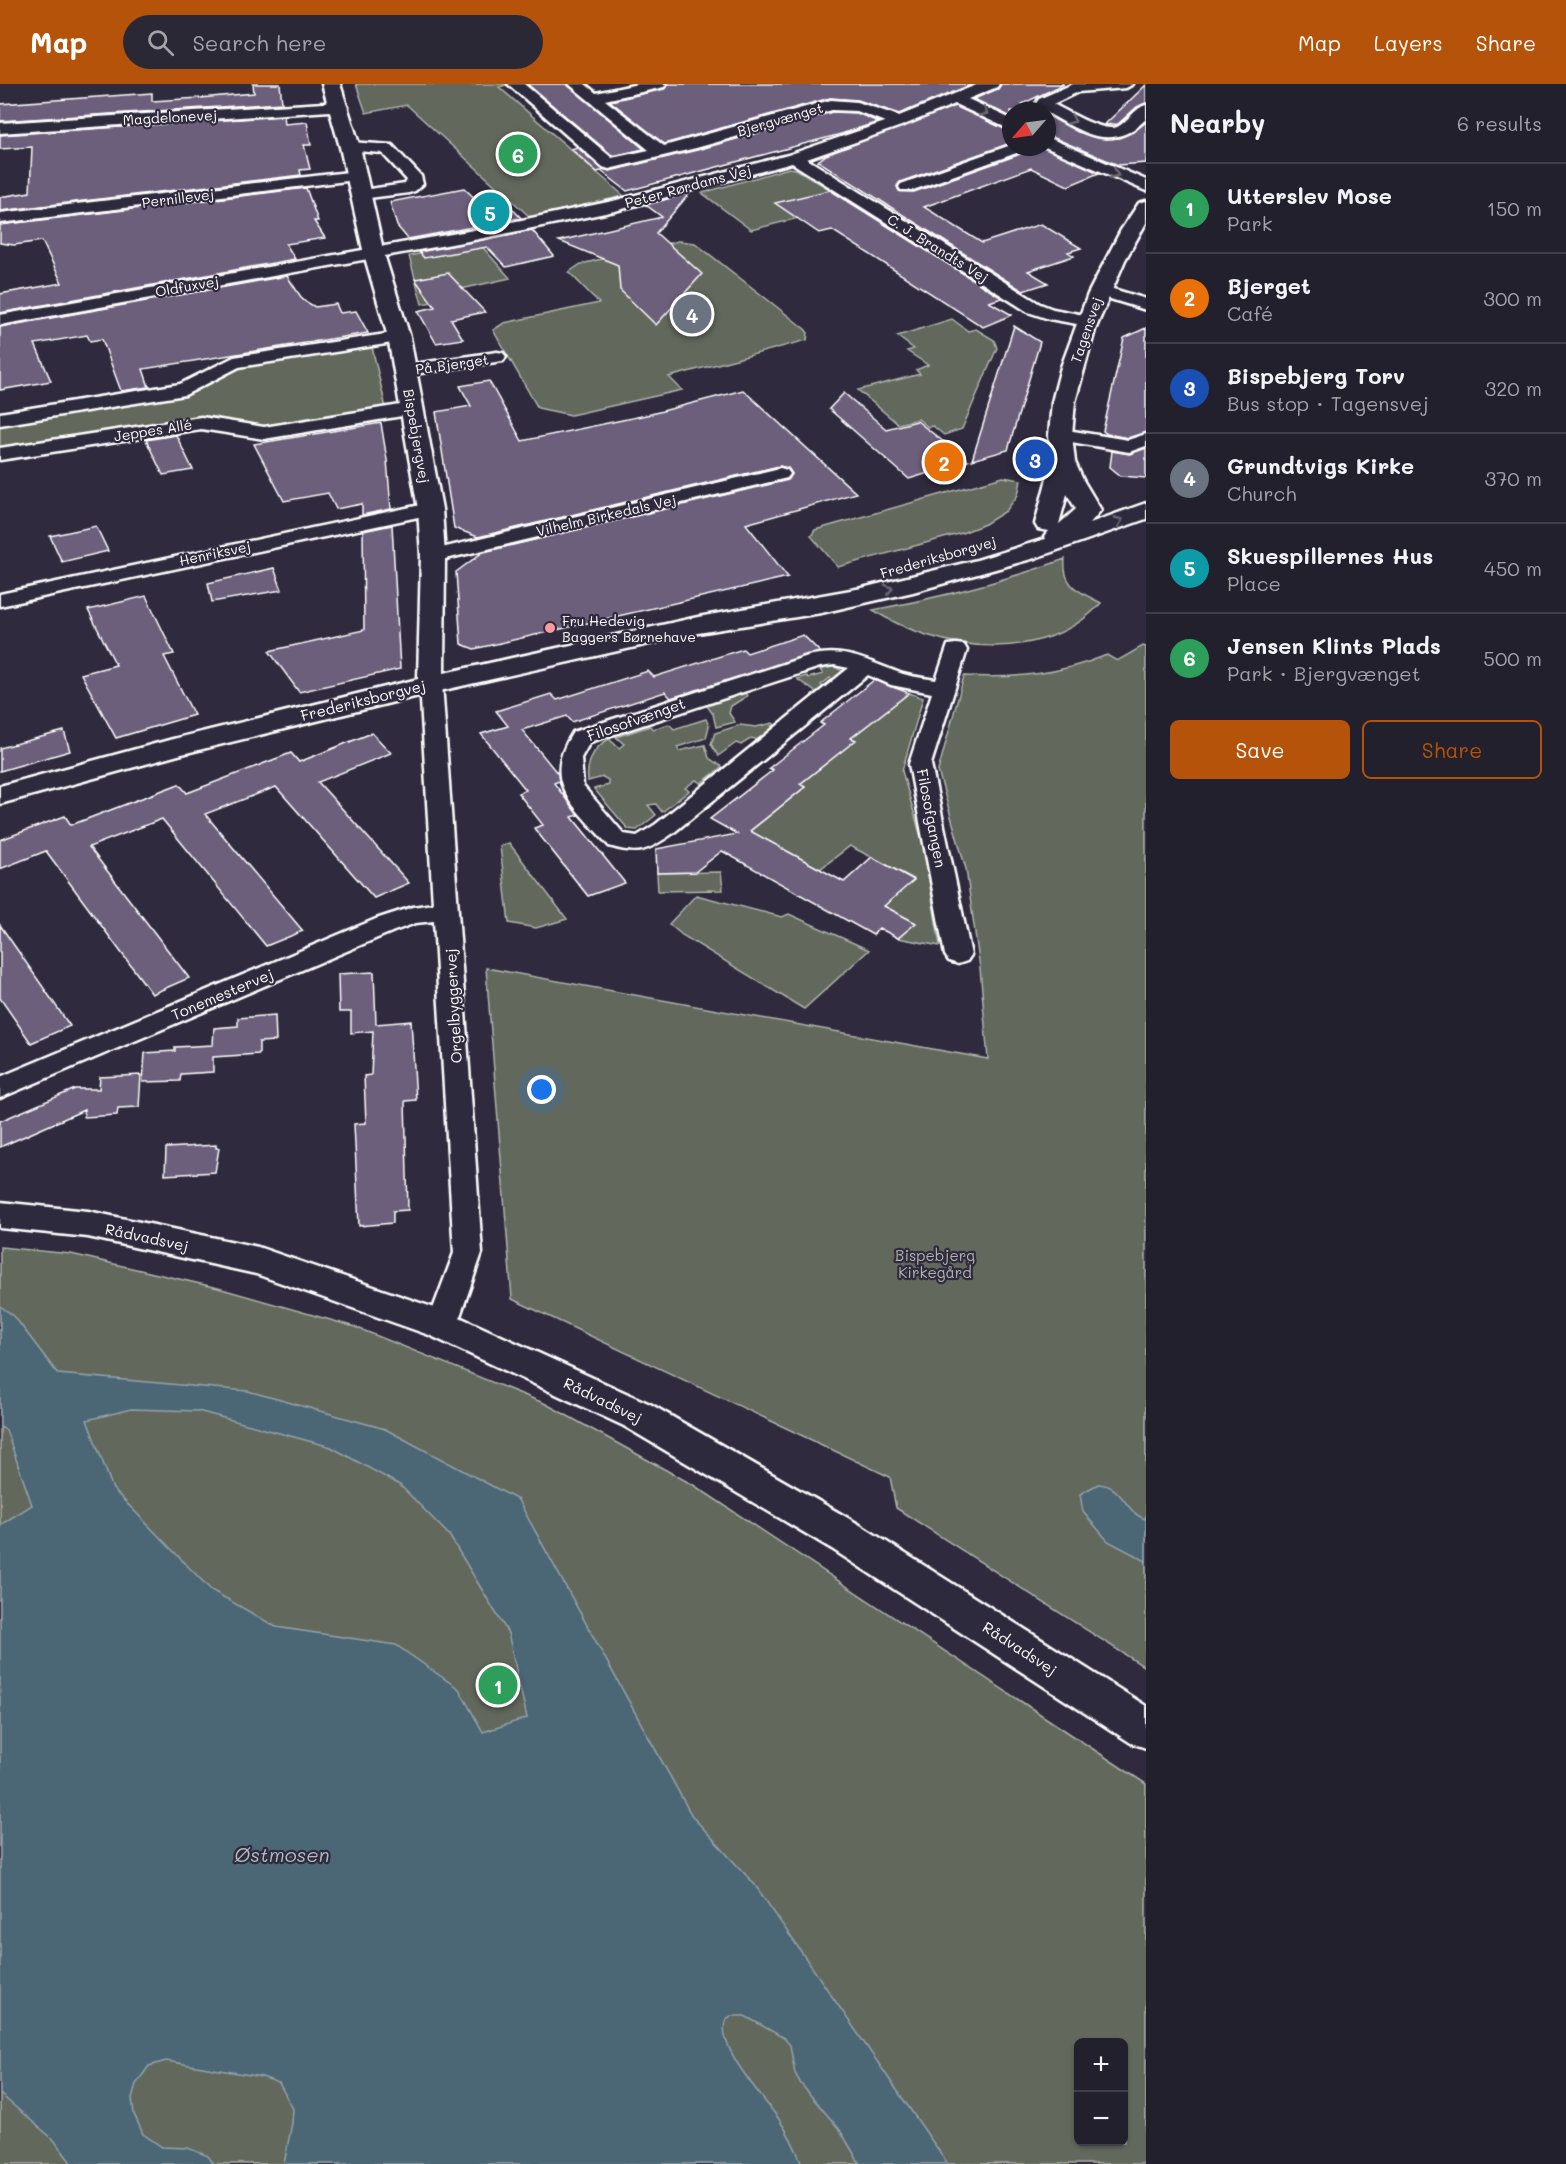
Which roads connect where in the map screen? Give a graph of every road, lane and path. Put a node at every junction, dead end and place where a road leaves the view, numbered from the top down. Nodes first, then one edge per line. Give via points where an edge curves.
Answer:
1 (331, 84) edge
2 (515, 84) edge
3 (576, 84) edge
4 (659, 84) edge
5 (992, 84) edge
6 (1126, 84) edge
7 (593, 98) junction
8 (956, 99) junction
9 (340, 107) junction
10 (1146, 110) edge
11 (1002, 121) edge
12 (899, 122) junction
13 (0, 128) edge
14 (1056, 146) edge
15 (350, 147) junction
16 (660, 151) junction
17 (1002, 153) edge
18 (794, 158) junction
19 (359, 185) junction
20 (1146, 186) edge
21 (907, 187) dead end
22 (1146, 207) edge
23 (0, 218) edge
24 (374, 254) junction
25 (1100, 290) junction
26 (1146, 305) edge
27 (0, 320) edge
28 (1088, 321) junction
29 (399, 337) junction
30 (497, 357) dead end
31 (407, 370) junction
32 (413, 410) junction
33 (0, 419) edge
34 (1061, 435) junction
35 (1146, 440) edge
36 (0, 454) edge
37 (1063, 463) junction
38 (780, 474) dead end
39 (1146, 491) edge
40 (430, 509) junction
41 (1089, 510) junction
42 (1146, 510) edge
43 (1047, 524) junction
44 (433, 556) junction
45 (998, 560) junction
46 (0, 600) edge
47 (728, 618) junction
48 (956, 650) dead end
49 (865, 666) junction
50 (431, 683) junction
51 (943, 688) junction
52 (0, 795) edge
53 (447, 911) junction
54 (958, 955) dead end
55 (0, 1088) edge
56 (0, 1215) edge
57 (442, 1325) junction
58 (1146, 1729) edge

1 - 9 street, Bispebjergvej
2 - 16 street, Bjergvænget via 609,164
3 - 7 street
4 - 7 street
5 - 8 street, Peter Rørdams Vej
6 -> 10 street via 1075,88 1043,105 1114,135 1121,134
7 - 16 street
8 -> 11 street
8 - 12 street, Peter Rørdams Vej
9 - 13 street, Magdelonevej
9 - 15 street, Bispebjergvej
12 - 16 street, Bjergvænget via 864,107 831,105
12 - 18 street, Peter Rørdams Vej
14 -> 20 street
15 - 19 street, Bispebjergvej
15 - 19 street via 386,148 416,179 409,188
17 - 21 street
18 - 24 street, Peter Rørdams Vej via 582,214
18 - 28 street, C. J. Brandts Vej via 1034,308
19 - 23 street, Pernillevej
19 - 24 street, Bispebjergvej
22 - 25 street, Tagensvej
24 - 27 street, Oldfuxvej
24 - 29 street, Bispebjergvej
25 - 26 street
25 - 28 street, Tagensvej
28 - 34 street, Tagensvej via 1073,365
29 - 31 street, Bispebjergvej
29 - 33 street via 234,362 185,389
30 - 31 street, På Bjerget
31 - 32 street, Bispebjergvej
32 - 36 street, Jeppes Allé via 264,433 201,423
32 - 40 street, Bispebjergvej
34 - 35 street via 1130,446
34 - 37 street, Tagensvej
37 - 41 street, Tagensvej
37 - 43 street, Tagensvej
38 - 44 street, Vilhelm Birkedals Vej
39 - 41 street, Frederiksborgvej
40 - 44 street, Bispebjergvej
40 - 46 street, Henriksvej
41 - 43 street, Frederiksborgvej
41 - 45 street via 1060,536
45 -> 42 street, Frederiksborgvej via 1067,540
43 - 47 street, Frederiksborgvej via 947,556 800,593
44 - 50 street, Bispebjergvej
47 -> 45 street, Frederiksborgvej via 822,605
47 - 50 street, Frederiksborgvej
48 - 51 street, Filosofgangen
49 - 49 street, Filosofvænget via 834,658 816,661 581,737 570,758 572,787 616,842 641,844
49 - 51 street, Filosofvænget via 899,680
50 - 52 street, Frederiksborgvej
50 - 53 street, Orgelbyggervej
51 - 54 street, Filosofgangen via 920,764
53 - 55 street, Tonemestervej via 413,915 385,925
53 - 57 street, Orgelbyggervej via 468,1253
56 - 57 street, Rådvadsvej via 88,1224 258,1261
57 - 58 street, Rådvadsvej via 637,1415 846,1537

